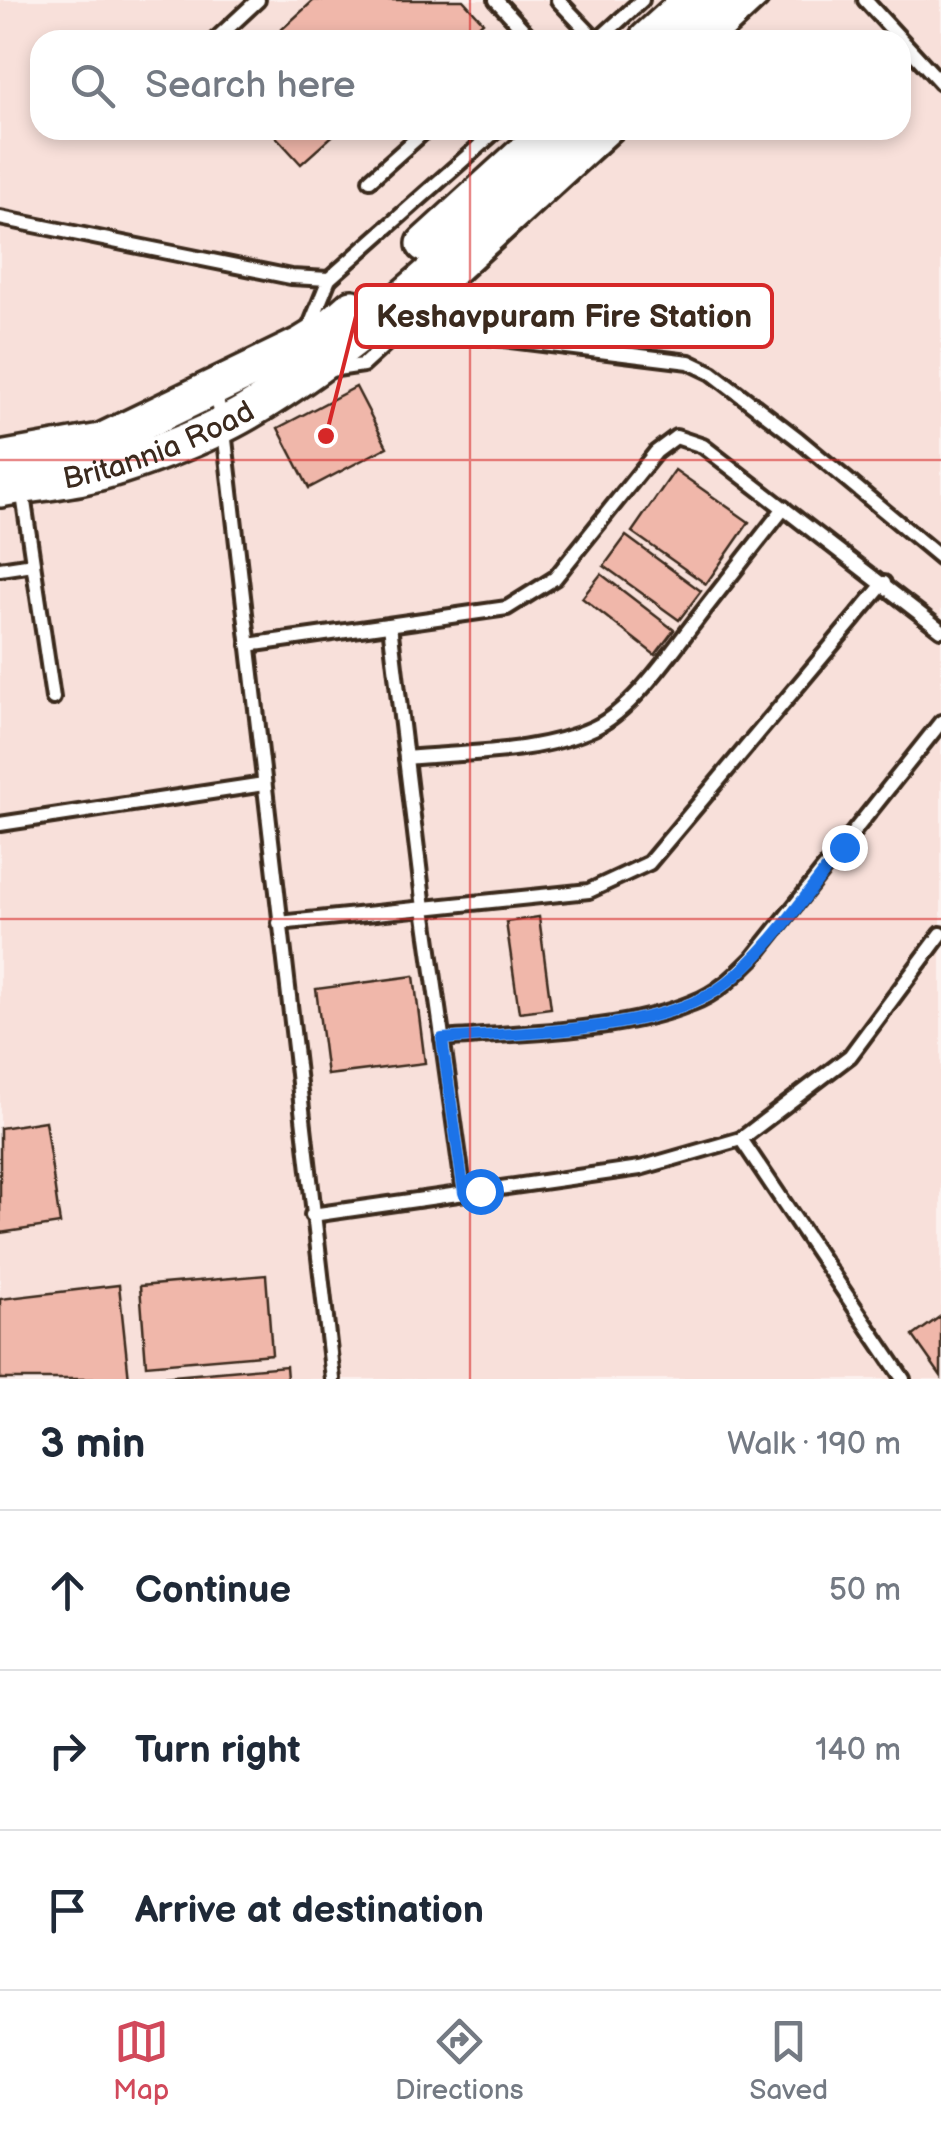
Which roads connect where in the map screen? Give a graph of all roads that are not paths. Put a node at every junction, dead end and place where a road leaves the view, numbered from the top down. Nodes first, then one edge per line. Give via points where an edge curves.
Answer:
1 (258, 0) edge
2 (496, 0) edge
3 (558, 0) edge
4 (642, 0) edge
5 (690, 0) edge
6 (734, 0) edge
7 (761, 0) edge
8 (865, 0) edge
9 (226, 30) edge
10 (524, 30) edge
11 (587, 30) edge
12 (608, 30) edge
13 (658, 30) edge
14 (701, 30) edge
15 (729, 30) edge
16 (892, 30) edge
17 (911, 50) edge
18 (941, 83) edge
19 (415, 140) edge
20 (485, 140) edge
21 (539, 140) edge
22 (578, 140) edge
23 (609, 140) edge
24 (370, 180) dead end
25 (0, 218) edge
26 (329, 279) junction
27 (404, 327) junction
28 (302, 360) junction
29 (213, 387) junction
30 (223, 422) junction
31 (7, 478) edge
32 (784, 508) junction
33 (941, 558) edge
34 (33, 564) junction
35 (0, 568) edge
36 (884, 583) junction
37 (390, 625) junction
38 (941, 630) edge
39 (248, 645) junction
40 (54, 698) dead end
41 (941, 722) edge
42 (406, 758) junction
43 (264, 784) junction
44 (0, 824) edge
45 (424, 908) junction
46 (280, 923) junction
47 (941, 934) edge
48 (442, 1039) junction
49 (740, 1139) junction
50 (464, 1193) junction
51 (312, 1216) junction
52 (333, 1379) edge
53 (903, 1379) edge

1 - 9 lane
2 - 10 lane
3 - 11 lane
4 - 12 lane
5 - 13 main road
6 - 14 main road
7 - 15 lane
8 - 16 lane
17 - 18 lane
19 - 24 lane
20 - 26 lane
21 - 28 main road via 328,329
22 - 28 main road via 341,349
23 - 27 lane
25 - 26 lane
26 - 28 lane
27 - 28 lane via 363,364
27 - 33 lane via 690,362 784,428
28 - 29 main road, Britannia Road
28 - 30 main road, Britannia Road via 244,413
29 - 30 lane
29 - 31 main road, Britannia Road via 101,442
30 - 31 main road, Britannia Road via 83,476
30 - 39 lane
31 - 34 lane
32 - 36 lane
32 - 37 lane via 703,446 676,437 656,452 555,578 507,608
32 - 42 lane via 661,665 598,726 536,744
34 - 35 lane
34 - 40 lane
36 - 38 lane
36 - 45 lane via 648,863 589,891
37 - 39 lane
37 - 42 lane
39 - 43 lane
41 - 48 lane via 754,958 724,986 659,1014
42 - 45 lane
43 - 44 lane
43 - 46 lane
45 - 46 lane
45 - 48 lane
46 - 51 lane
47 - 49 lane via 850,1056
48 - 50 lane
49 - 50 lane via 640,1168
49 - 53 lane
50 - 51 lane
51 - 52 lane

